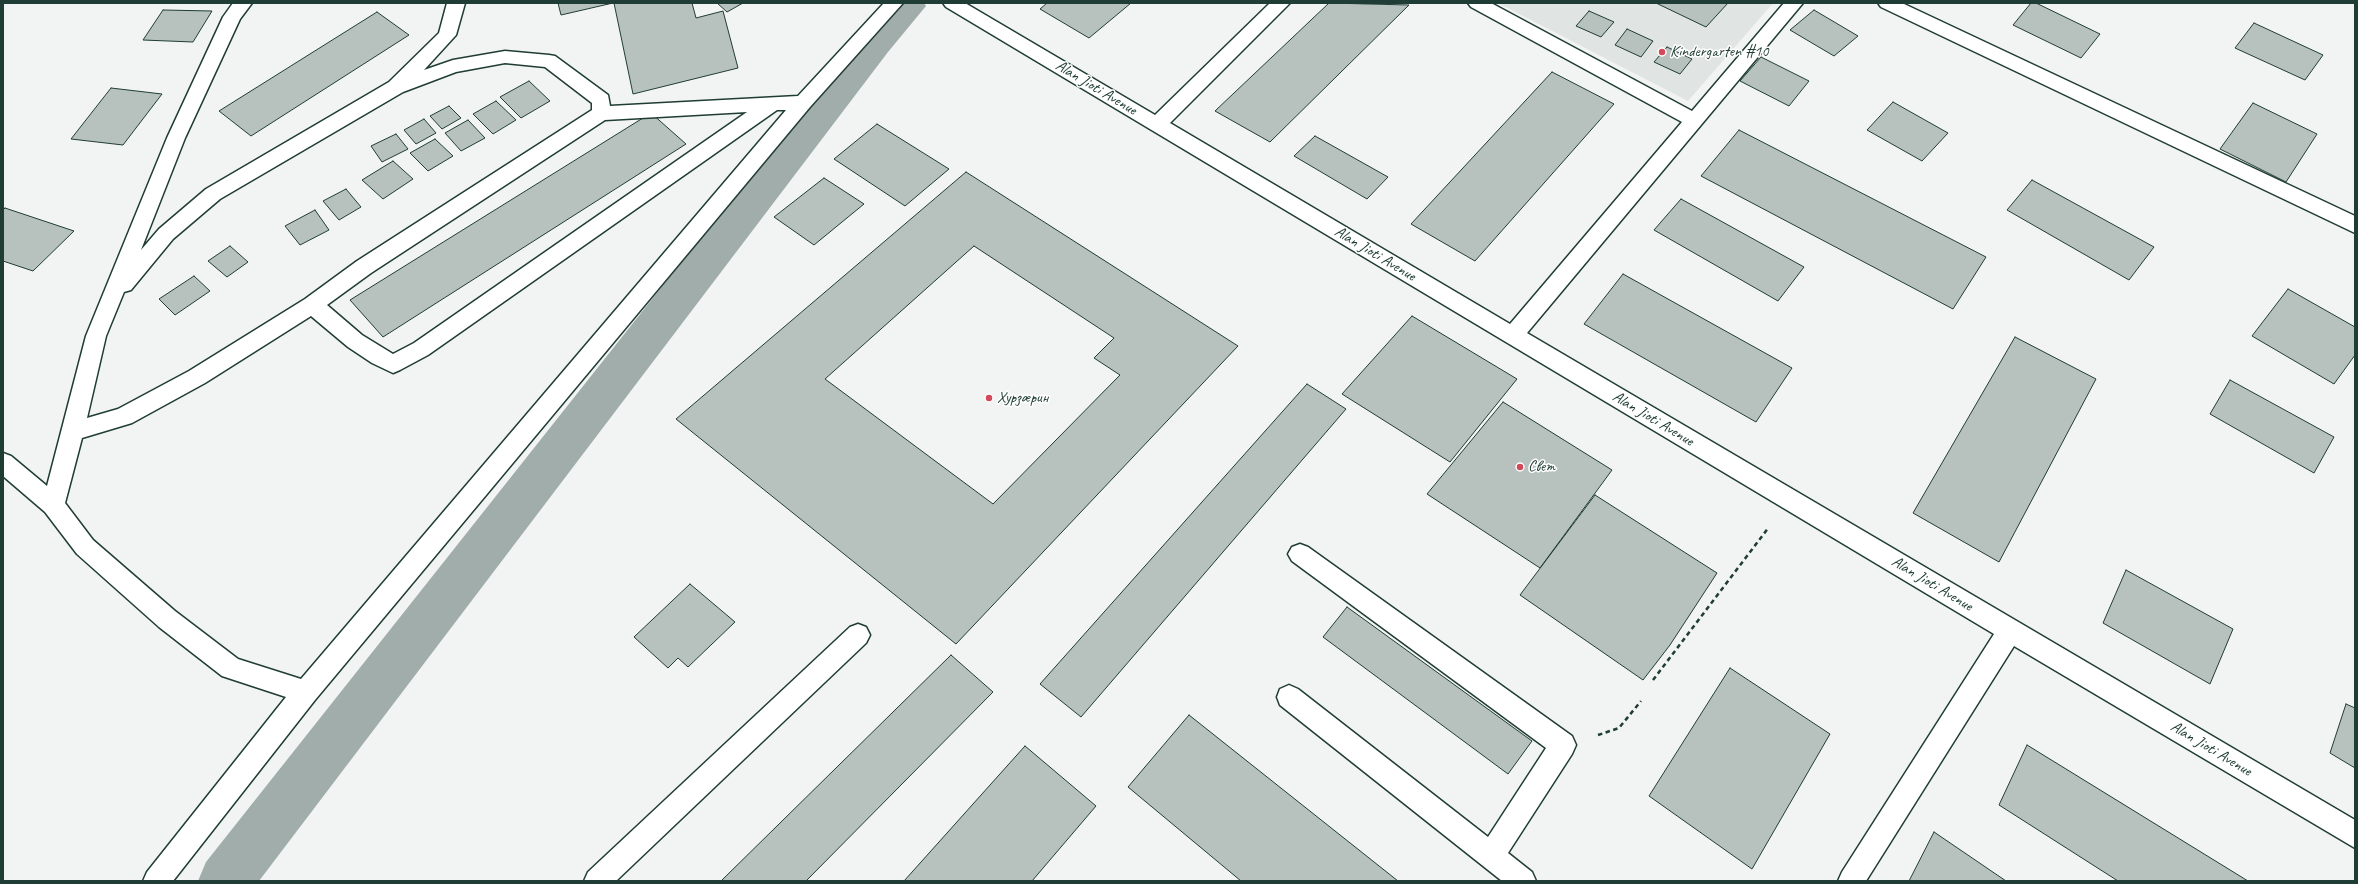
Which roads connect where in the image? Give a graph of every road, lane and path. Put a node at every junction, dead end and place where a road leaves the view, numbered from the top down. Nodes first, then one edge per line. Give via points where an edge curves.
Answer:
1 (243, 3) edge
2 (456, 3) edge
3 (894, 3) edge
4 (952, 3) edge
5 (1281, 3) edge
6 (1477, 3) edge
7 (1794, 3) edge
8 (1887, 3) edge
9 (396, 87) junction
10 (775, 102) junction
11 (803, 102) junction
12 (601, 113) junction
13 (1694, 120) junction
14 (1157, 124) junction
15 (2355, 225) edge
16 (312, 305) junction
17 (1513, 335) junction
18 (96, 336) junction
19 (73, 432) junction
20 (3, 463) edge
21 (1790, 500) junction
22 (53, 505) junction
23 (1300, 554) dead end
24 (2010, 630) junction
25 (858, 635) dead end
26 (1653, 680) dead end
27 (306, 692) junction
28 (1289, 697) dead end
29 (1641, 701) dead end
30 (1563, 745) junction
31 (2355, 835) edge
32 (1491, 856) junction
33 (156, 881) edge
34 (597, 881) edge
35 (1522, 881) edge
36 (1851, 881) edge

1 - 18 street via 232,16 176,138
2 - 9 street via 447,35
3 - 11 street
4 - 14 street, Alan Jioti Avenue
5 - 14 street
6 - 13 street
7 - 13 street
8 - 15 street
9 - 12 street via 453,66 505,57 549,61 601,100
9 - 18 street via 213,194 166,234 122,286
10 - 11 street
10 - 12 street
10 - 16 street via 420,350 393,364 355,341
11 - 27 street
12 - 16 street via 364,267
13 - 17 street
14 - 17 street, Alan Jioti Avenue
16 - 19 street via 191,381 124,416
17 - 21 street, Alan Jioti Avenue
18 - 19 street
19 - 22 street
20 - 22 street
21 - 24 street, Alan Jioti Avenue
21 - 26 path
22 - 27 street via 85,547 167,619 231,668
23 - 30 street
24 - 31 street, Alan Jioti Avenue
24 - 36 street
25 - 34 street
27 - 33 street
28 - 32 street
29 - 30 path via 1619,728
30 - 32 street
32 - 35 street

